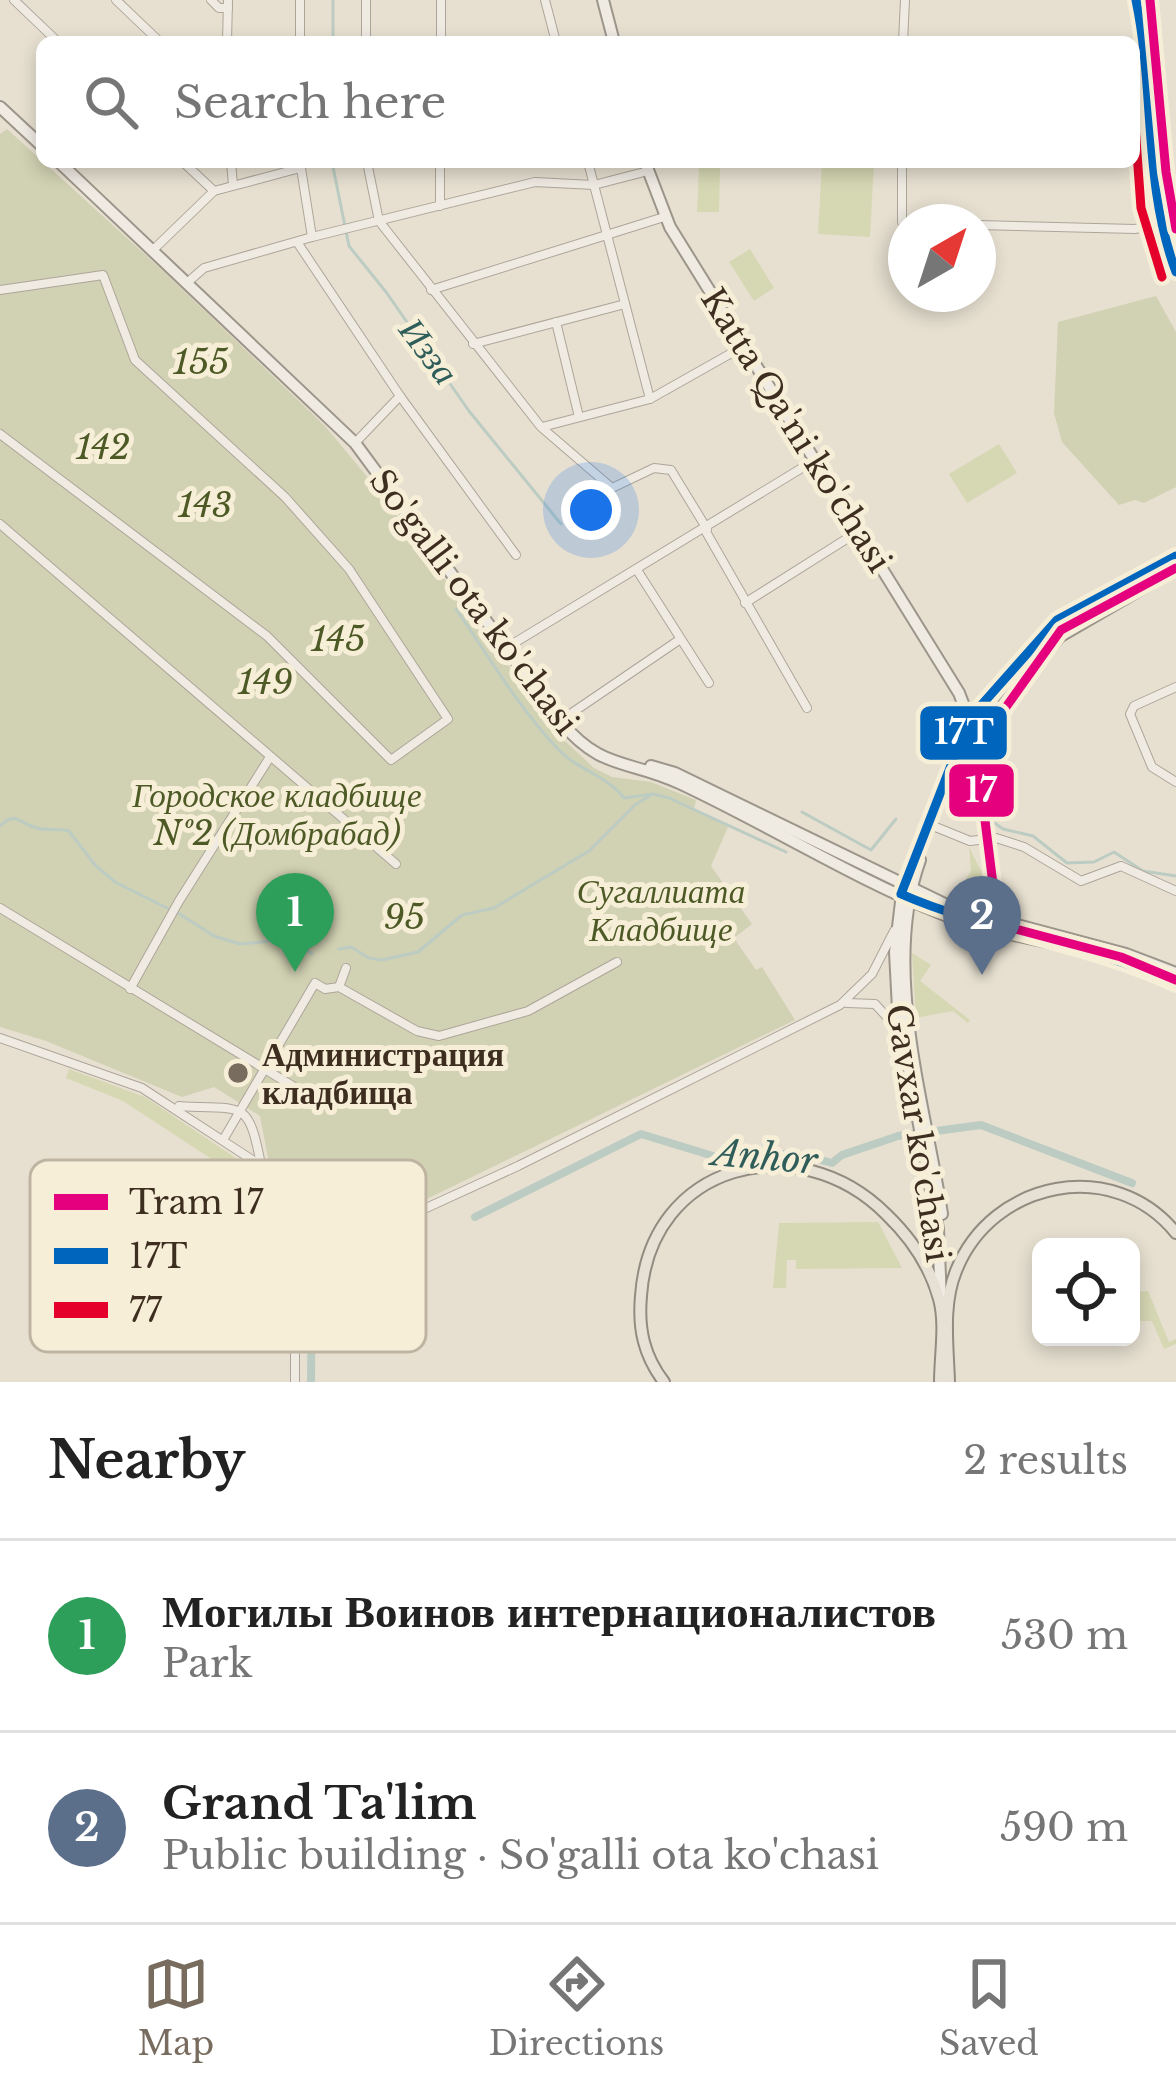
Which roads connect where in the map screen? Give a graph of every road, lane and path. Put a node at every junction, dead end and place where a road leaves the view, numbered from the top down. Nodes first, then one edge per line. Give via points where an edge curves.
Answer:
1 (14, 0) edge
2 (116, 0) edge
3 (211, 0) edge
4 (300, 0) edge
5 (366, 0) edge
6 (441, 0) edge
7 (545, 0) edge
8 (603, 0) edge
9 (905, 0) edge
10 (1140, 0) edge
11 (228, 4) edge
12 (52, 36) edge
13 (154, 36) edge
14 (227, 36) edge
15 (300, 36) edge
16 (366, 36) edge
17 (441, 36) edge
18 (554, 36) edge
19 (612, 36) edge
20 (903, 36) edge
21 (0, 103) edge
22 (36, 136) edge
23 (1155, 138) junction
24 (1176, 138) edge
25 (69, 168) edge
26 (189, 168) edge
27 (232, 168) edge
28 (290, 168) edge
29 (301, 168) edge
30 (368, 168) edge
31 (440, 168) edge
32 (590, 168) edge
33 (641, 168) edge
34 (648, 168) edge
35 (902, 168) edge
36 (233, 185) junction
37 (594, 185) junction
38 (214, 191) junction
39 (902, 204) edge
40 (440, 206) junction
41 (664, 217) junction
42 (379, 221) junction
43 (1164, 224) junction
44 (996, 225) edge
45 (312, 236) junction
46 (607, 238) junction
47 (297, 242) junction
48 (154, 248) junction
49 (1176, 252) edge
50 (1176, 272) edge
51 (190, 280) junction
52 (0, 290) edge
53 (431, 290) junction
54 (625, 304) junction
55 (556, 322) junction
56 (473, 344) junction
57 (744, 346) junction
58 (400, 396) junction
59 (650, 399) junction
60 (579, 417) junction
61 (541, 427) junction
62 (0, 434) edge
63 (358, 441) junction
64 (815, 460) junction
65 (0, 524) edge
66 (706, 530) junction
67 (859, 531) junction
68 (516, 555) dead end
69 (1176, 556) edge
70 (1176, 569) edge
71 (637, 570) junction
72 (745, 604) junction
73 (679, 640) junction
74 (509, 646) junction
75 (709, 683) dead end
76 (1176, 687) edge
77 (962, 697) junction
78 (807, 708) dead end
79 (563, 720) junction
80 (978, 722) junction
81 (270, 757) junction
82 (1176, 782) edge
83 (933, 826) junction
84 (989, 838) junction
85 (913, 856) junction
86 (396, 864) dead end
87 (880, 874) junction
88 (906, 891) junction
89 (1176, 891) edge
90 (994, 892) dead end
91 (0, 908) edge
92 (940, 913) junction
93 (897, 922) junction
94 (904, 938) junction
95 (617, 962) dead end
96 (346, 968) dead end
97 (1176, 973) edge
98 (1176, 983) edge
99 (339, 986) junction
100 (130, 989) junction
101 (840, 1005) junction
102 (901, 1032) junction
103 (0, 1038) edge
104 (265, 1071) junction
105 (296, 1088) dead end
106 (173, 1106) junction
107 (242, 1111) junction
108 (923, 1123) junction
109 (223, 1140) junction
110 (252, 1160) edge
111 (260, 1160) edge
112 (426, 1206) edge
113 (1176, 1233) edge
114 (944, 1307) junction
115 (664, 1382) edge
116 (945, 1382) edge

1 - 12 street
2 - 13 street
3 - 11 street
4 - 15 street
5 - 16 street
6 - 17 street
7 - 18 street
8 - 19 main road
9 - 20 street
10 - 23 main road
11 - 14 street
21 - 22 main road
23 - 24 street
23 - 43 main road
25 - 48 main road, So'galli ota ko'chasi
26 - 38 street
27 - 36 street
28 - 36 street
29 - 45 street
30 - 42 street
31 - 40 street
32 - 37 street
33 - 37 street
34 - 41 main road, Katta Qa'ni ko'chasi
35 - 39 street
36 - 38 street
37 - 40 street via 535,182
37 - 46 street
38 - 48 street
40 - 42 street
41 - 46 street
41 - 57 main road, Katta Qa'ni ko'chasi
42 - 45 street
42 - 53 street
43 - 44 street
43 - 49 main road
43 - 50 main road
45 - 47 street
46 - 53 street
46 - 54 street
47 - 51 street via 204,268
47 - 58 street
48 - 51 main road, So'galli ota ko'chasi
51 - 63 main road, So'galli ota ko'chasi
52 - 62 street via 103,274 135,360 285,497 336,555 448,719 391,760 267,636
53 - 56 street
54 - 55 street
54 - 59 street
55 - 56 street
55 - 60 street
56 - 61 street
57 - 59 street
57 - 64 main road, Katta Qa'ni ko'chasi
58 - 63 street
58 - 68 street
59 - 60 street
60 - 61 street
61 - 66 street via 612,488 654,468 671,470
63 - 74 main road, So'galli ota ko'chasi
64 - 66 street
64 - 67 main road, Katta Qa'ni ko'chasi
65 - 81 street
66 - 71 street
66 - 72 street
67 - 72 street
67 - 77 main road, Katta Qa'ni ko'chasi
69 - 80 main road via 1057,620
70 - 80 main road via 1063,633
71 - 73 street
71 - 74 street
72 - 78 street
73 - 75 street
73 - 79 street
74 - 79 main road, So'galli ota ko'chasi
76 - 82 street via 1130,714 1152,767
77 - 80 main road, Katta Qa'ni ko'chasi
77 - 80 main road
79 - 87 main road, So'galli ota ko'chasi via 602,752 675,772
79 - 88 main road, So'galli ota ko'chasi via 599,758 672,780
80 - 83 main road
80 - 84 street
80 - 85 main road
81 - 86 street
81 - 100 street
83 - 84 street via 970,841
83 - 88 main road
84 - 89 street via 1039,854 1081,880 1120,866
84 - 90 street
85 - 87 main road
85 - 88 main road
87 - 88 main road, So'galli ota ko'chasi
88 - 92 main road, So'galli ota ko'chasi
88 - 93 main road, Gavxar ko'chasi
88 - 94 main road, Gavxar ko'chasi
88 - 97 main road, So'galli ota ko'chasi
91 - 100 street
92 - 94 main road via 918,915
92 - 98 main road, So'galli ota ko'chasi via 1127,962
93 - 101 street via 878,964
93 - 102 main road, Gavxar ko'chasi
94 - 108 main road, Gavxar ko'chasi
95 - 99 street via 528,1011 439,1036
96 - 99 street
99 - 104 street via 310,981
100 - 104 street
101 - 102 street via 875,1004
101 - 112 street
102 - 108 main road, Gavxar ko'chasi
103 - 106 street via 103,1072
104 - 105 street
104 - 107 street
106 - 107 street
106 - 109 street
107 - 109 street
107 - 111 street via 253,1120
108 - 114 main road, Gavxar ko'chasi
109 - 110 street
113 - 114 main road via 1148,1205 1114,1191 1076,1186 1031,1194 968,1250
114 - 115 main road via 914,1244 863,1192 807,1167 727,1172 674,1212 647,1260 641,1333
114 - 116 main road, Gavxar ko'chasi

